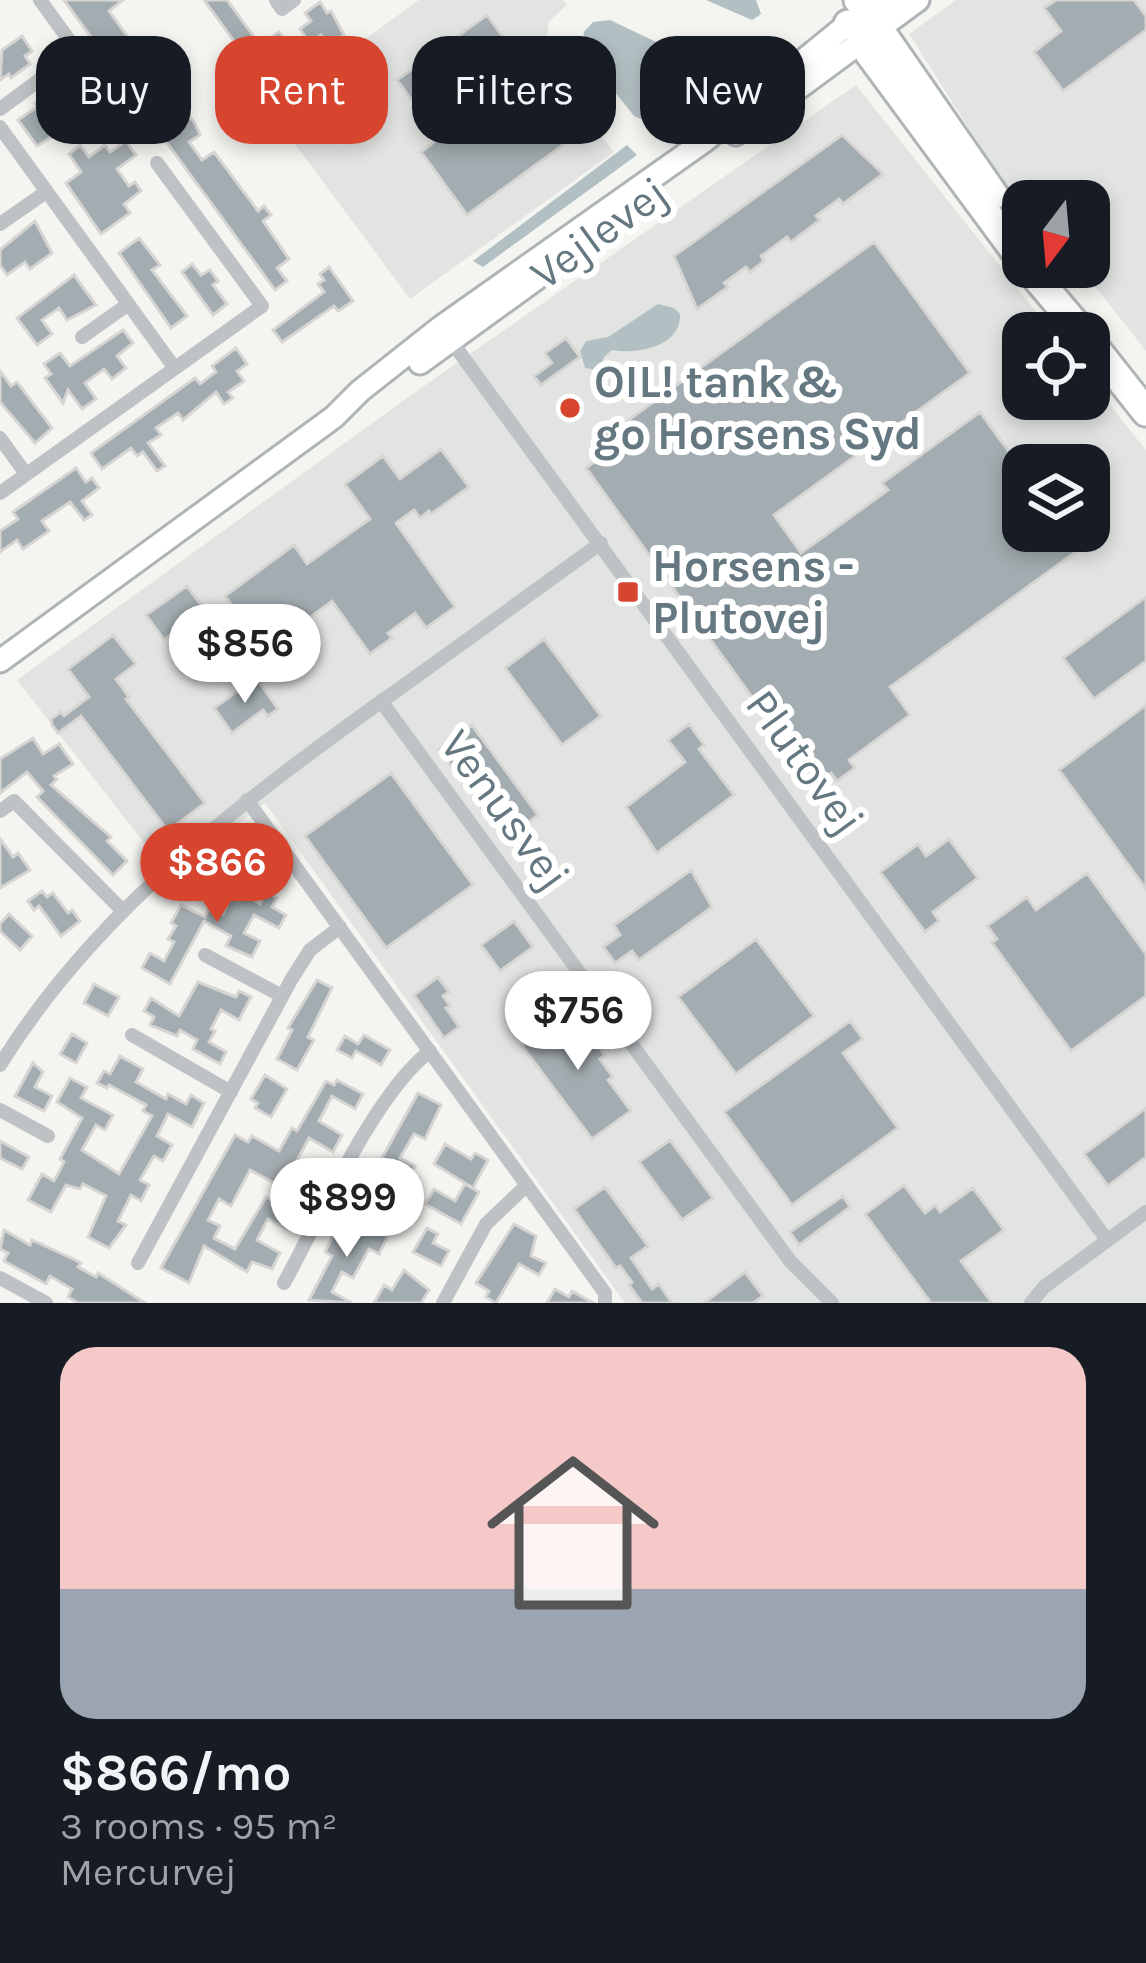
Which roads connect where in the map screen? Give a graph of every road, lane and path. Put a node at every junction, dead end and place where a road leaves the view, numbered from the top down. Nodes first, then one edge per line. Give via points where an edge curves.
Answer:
1 (40, 0) edge
2 (276, 0) edge
3 (294, 0) edge
4 (900, 0) edge
5 (918, 0) edge
6 (862, 21) edge
7 (66, 36) edge
8 (36, 82) edge
9 (0, 109) edge
10 (0, 127) edge
11 (157, 164) dead end
12 (46, 192) junction
13 (1002, 206) edge
14 (0, 224) edge
15 (1002, 230) edge
16 (211, 236) junction
17 (196, 247) dead end
18 (1045, 288) edge
19 (127, 304) junction
20 (1066, 312) edge
21 (446, 334) junction
22 (82, 337) dead end
23 (1110, 366) edge
24 (174, 367) junction
25 (1146, 412) edge
26 (0, 438) edge
27 (26, 474) junction
28 (0, 493) edge
29 (602, 543) junction
30 (0, 661) edge
31 (381, 701) junction
32 (247, 800) junction
33 (0, 811) edge
34 (122, 910) junction
35 (340, 928) junction
36 (205, 955) dead end
37 (282, 996) junction
38 (132, 1035) dead end
39 (430, 1051) junction
40 (0, 1065) edge
41 (231, 1092) junction
42 (0, 1110) edge
43 (48, 1136) dead end
44 (527, 1185) junction
45 (1146, 1212) edge
46 (1107, 1240) junction
47 (138, 1263) dead end
48 (0, 1278) edge
49 (284, 1283) dead end
50 (41, 1302) edge
51 (443, 1303) edge
52 (605, 1303) edge
53 (832, 1303) edge
54 (1030, 1303) edge

1 - 7 street
2 - 3 street via 282,9
4 - 6 main road
5 - 6 main road, Vejlevej
6 - 13 highway
6 - 15 highway
6 - 21 main road, Vejlevej
6 - 21 main road, Vejlevej via 684,171
8 - 9 street
10 - 12 street
11 - 16 street
12 - 14 street
12 - 19 street
16 - 17 street
16 - 24 street via 262,305
18 - 20 highway
19 - 22 street
19 - 24 street
21 - 29 street, Plutovej
21 - 30 main road, Vejlevej via 371,399 334,417
23 - 25 highway
24 - 27 street
26 - 27 street
27 - 28 street
29 - 31 street
29 - 46 street, Plutovej
31 - 32 street
31 - 53 street, Venusvej via 790,1262
32 - 34 street
32 - 35 street
33 - 34 street via 14,801
34 - 40 street
35 - 37 street via 310,950
35 - 39 street
36 - 37 street
37 - 41 street
38 - 41 street
39 - 44 street
39 - 49 street via 386,1099
41 - 47 street
42 - 43 street
44 - 51 street via 485,1224
44 - 52 street
45 - 46 street
46 - 54 street
48 - 50 street

